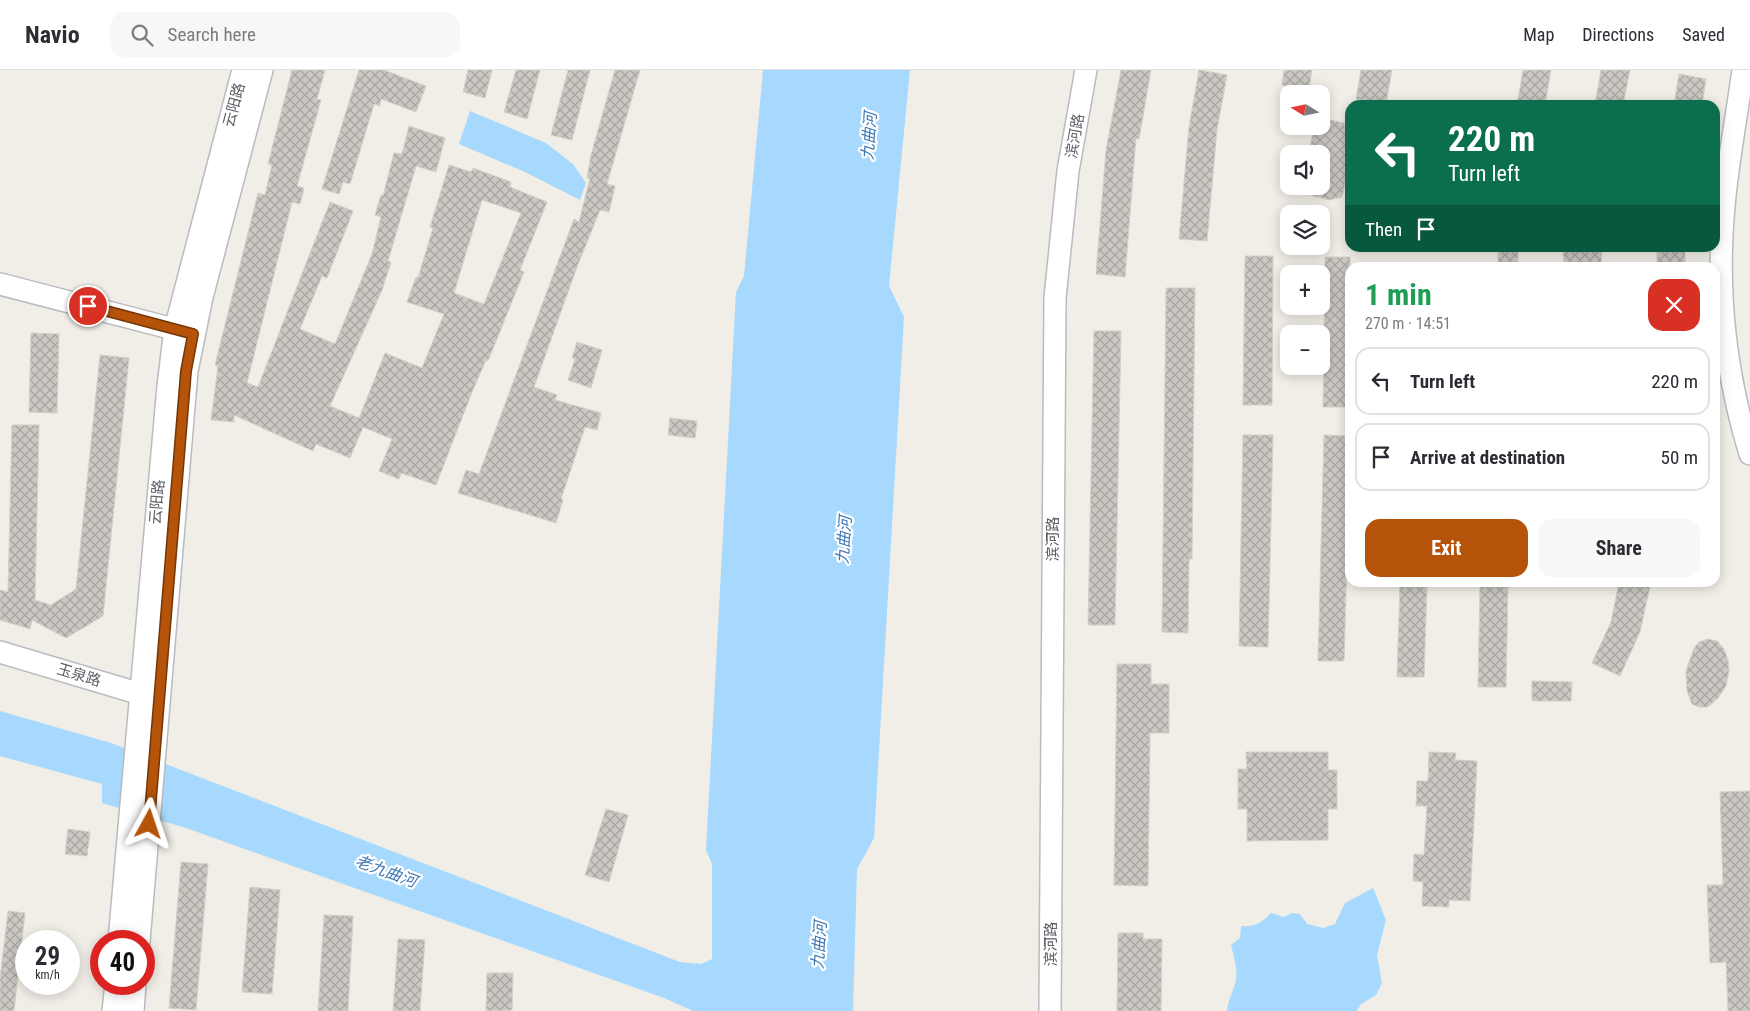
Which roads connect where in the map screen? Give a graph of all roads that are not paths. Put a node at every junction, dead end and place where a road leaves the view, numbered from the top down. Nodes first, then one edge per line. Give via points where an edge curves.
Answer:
1 (243, 70) edge
2 (262, 70) edge
3 (1086, 70) edge
4 (1743, 70) edge
5 (0, 284) edge
6 (184, 331) junction
7 (1750, 454) edge
8 (0, 652) edge
9 (149, 696) junction
10 (139, 821) junction
11 (121, 930) edge
12 (139, 930) edge
13 (115, 995) edge
14 (134, 995) edge
15 (114, 1011) edge
16 (133, 1011) edge
17 (1050, 1011) edge

1 - 6 street, 云阳路
2 - 6 street, 云阳路
3 - 17 street, 滨河路 via 1068,171 1055,298
4 - 7 street via 1724,207 1722,272 1725,343 1738,416
5 - 6 street
6 - 9 street, 云阳路 via 186,371
8 - 9 street, 玉泉路
9 - 10 street, 云阳路
10 - 11 street, 云阳路
10 - 12 street, 云阳路
13 - 15 street
14 - 16 street

